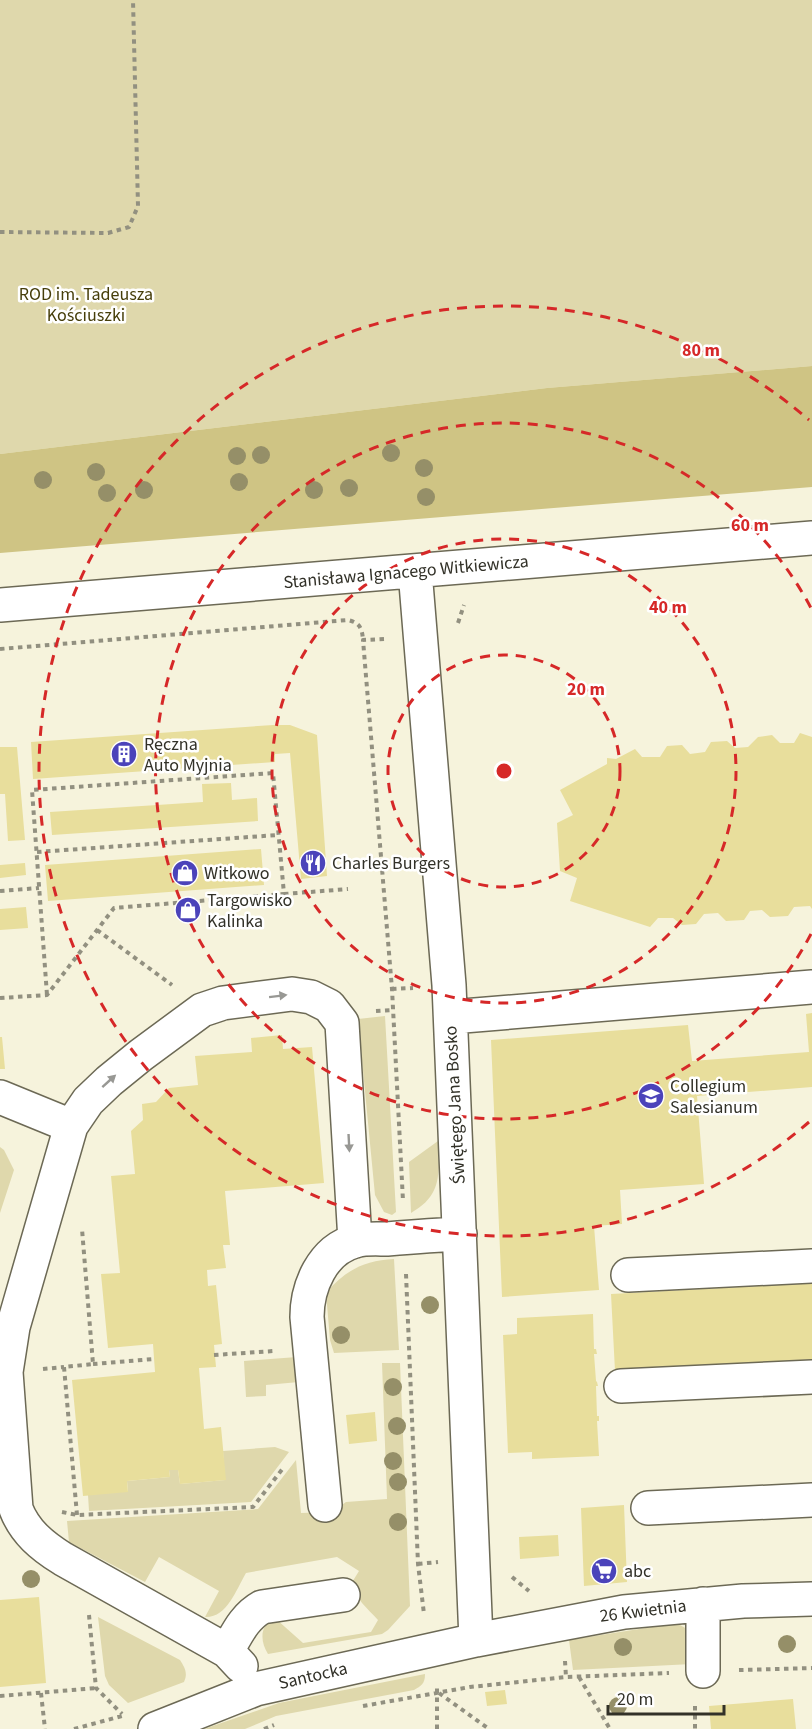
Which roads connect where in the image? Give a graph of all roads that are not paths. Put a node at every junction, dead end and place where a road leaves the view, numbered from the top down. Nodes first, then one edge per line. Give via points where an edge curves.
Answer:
1 (812, 538) edge
2 (415, 571) junction
3 (0, 605) edge
4 (812, 987) edge
5 (451, 1017) junction
6 (0, 1097) edge
7 (71, 1126) junction
8 (460, 1234) junction
9 (355, 1241) junction
10 (812, 1266) edge
11 (628, 1275) dead end
12 (812, 1377) edge
13 (621, 1386) dead end
14 (812, 1500) edge
15 (325, 1505) dead end
16 (648, 1508) dead end
17 (343, 1595) dead end
18 (812, 1599) edge
19 (703, 1604) junction
20 (476, 1640) junction
21 (227, 1651) junction
22 (703, 1671) road end
23 (256, 1689) junction
24 (155, 1729) edge

1 - 2 street, Stanisława Ignacego Witkiewicza
2 - 3 street, Stanisława Ignacego Witkiewicza
2 - 5 street, Świętego Jana Bosko
4 - 5 street
5 - 8 street, Świętego Jana Bosko
6 - 7 street
7 -> 9 street via 88,1101 109,1081 202,1010 223,1003 292,994 311,997 329,1006 342,1023
7 - 21 street via 7,1359 16,1509 29,1533 63,1560
8 - 9 street
8 - 20 street, Świętego Jana Bosko
9 - 15 street via 329,1257 310,1287 307,1303
10 - 11 street
12 - 13 street
14 - 16 street
17 - 21 street via 262,1607 251,1613
18 - 19 street, 26 Kwietnia
19 - 20 street, 26 Kwietnia via 624,1612
19 - 22 street
20 - 23 street, Santocka
21 - 23 street
23 - 24 street, Santocka

